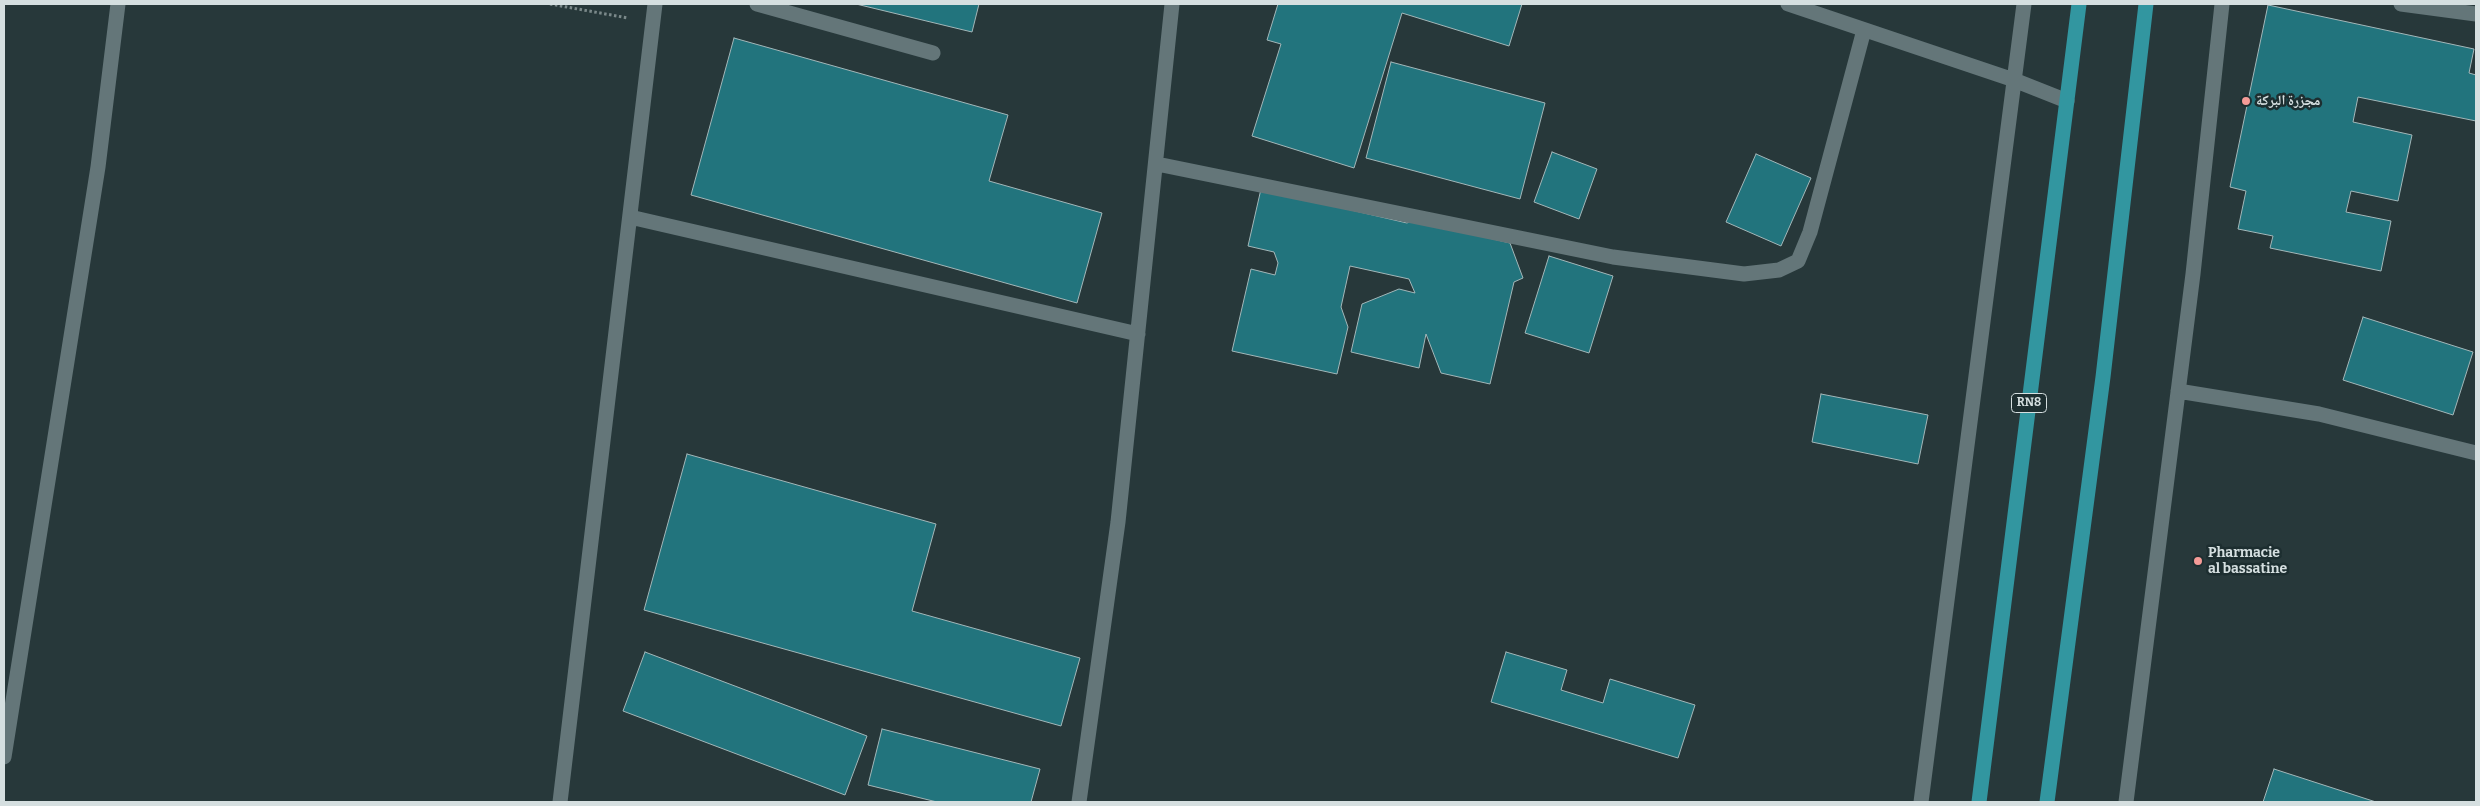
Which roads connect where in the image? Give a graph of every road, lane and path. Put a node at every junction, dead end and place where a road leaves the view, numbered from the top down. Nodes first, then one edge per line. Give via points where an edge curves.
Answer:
1 (118, 4) edge
2 (550, 4) edge
3 (655, 4) edge
4 (757, 4) edge
5 (1172, 4) edge
6 (1788, 4) edge
7 (2024, 4) edge
8 (2079, 4) edge
9 (2146, 4) edge
10 (2222, 4) edge
11 (2401, 4) edge
12 (2476, 14) edge
13 (652, 22) junction
14 (1864, 30) junction
15 (933, 53) dead end
16 (2014, 80) junction
17 (2067, 101) junction
18 (1156, 164) junction
19 (630, 217) junction
20 (1138, 334) junction
21 (2178, 391) junction
22 (2476, 453) edge
23 (4, 757) edge
24 (560, 802) edge
25 (1079, 802) edge
26 (1921, 802) edge
27 (1979, 802) edge
28 (2047, 802) edge
29 (2126, 802) edge

1 - 23 street via 98,168
2 - 13 path
3 - 13 street
4 - 15 street
5 - 18 street
6 - 14 street
7 - 16 street
8 - 17 highway, RN8
9 - 28 highway via 2103,378
10 - 21 street
11 - 12 street
13 - 19 street
14 - 16 street
14 - 18 street via 1810,232 1798,260 1778,270 1744,274 1613,257
16 - 17 street
16 - 26 street
17 - 27 highway, RN8
18 - 20 street
19 - 20 street
19 - 24 street
20 - 25 street via 1118,522
21 - 22 street via 2319,414
21 - 29 street

